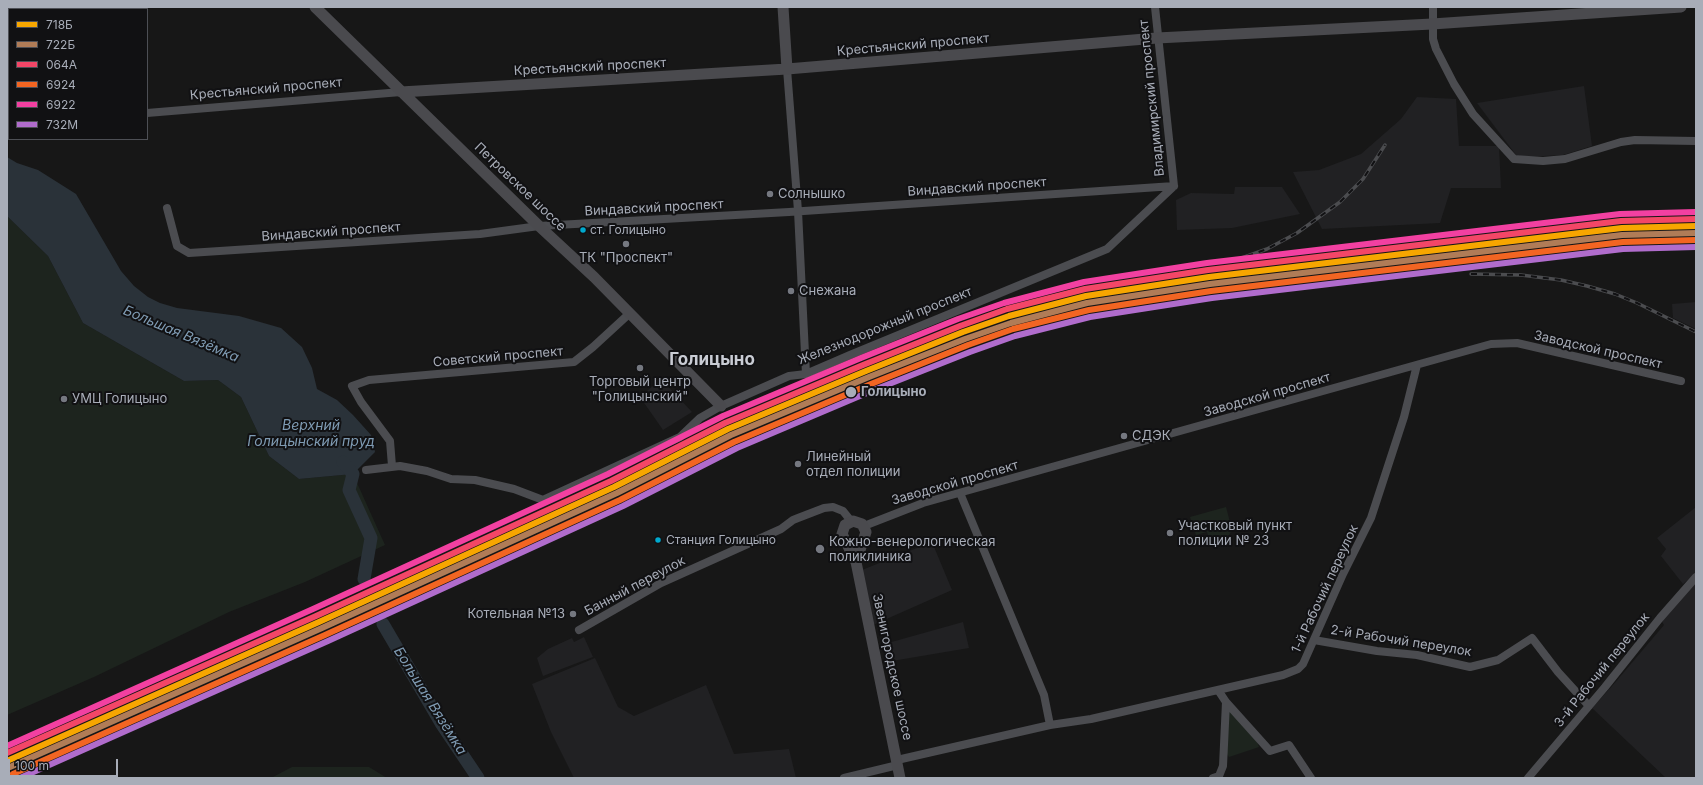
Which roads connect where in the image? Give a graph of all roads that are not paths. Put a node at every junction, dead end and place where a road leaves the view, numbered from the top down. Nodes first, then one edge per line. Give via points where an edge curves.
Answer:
1 (315, 7) edge
2 (783, 7) edge
3 (1155, 7) edge
4 (1433, 7) edge
5 (1681, 7) edge
6 (1432, 24) junction
7 (1157, 38) junction
8 (786, 69) junction
9 (401, 92) junction
10 (148, 113) edge
11 (1696, 141) edge
12 (1174, 186) junction
13 (167, 208) dead end
14 (798, 211) junction
15 (539, 226) junction
16 (630, 313) junction
17 (1417, 365) junction
18 (806, 374) junction
19 (1681, 381) dead end
20 (721, 406) junction
21 (392, 466) junction
22 (366, 470) dead end
23 (960, 493) junction
24 (851, 521) junction
25 (864, 526) junction
26 (846, 541) junction
27 (863, 541) junction
28 (856, 562) junction
29 (1696, 577) edge
30 (579, 630) dead end
31 (1314, 640) junction
32 (1218, 690) junction
33 (1226, 702) junction
34 (1589, 706) junction
35 (1050, 726) junction
36 (897, 763) junction
37 (844, 778) edge
38 (900, 778) edge
39 (1213, 778) edge
40 (1311, 778) edge
41 (1528, 778) edge

1 - 9 street, Петровское шоссе
2 - 8 street
3 - 7 street, Владимирский проспект
4 - 6 street
5 - 6 street, Крестьянский проспект
6 - 7 street, Крестьянский проспект
6 - 11 street via 1436,49 1458,90 1473,114 1514,159 1566,159 1635,140
7 - 8 street, Крестьянский проспект
7 - 12 street, Владимирский проспект
8 - 9 street, Крестьянский проспект
8 - 14 street
9 - 10 street, Крестьянский проспект
9 - 15 street, Петровское шоссе
12 - 14 street, Виндавский проспект
12 - 18 street, Железнодорожный проспект via 1107,249
13 - 15 street, Виндавский проспект via 177,246 189,253 480,234
14 - 15 street, Виндавский проспект
14 - 18 street
15 - 16 street, Петровское шоссе
16 - 20 street, Петровское шоссе
16 - 21 street, Советский проспект via 574,362 369,380 352,386 390,441
17 - 19 street, Заводской проспект via 1491,344 1517,343
17 - 23 street, Заводской проспект
17 - 31 street, 1-й Рабочий переулок via 1404,417 1371,518
18 - 20 street, Железнодорожный проспект via 789,376
20 - 21 street, Железнодорожный проспект via 700,418 680,437 543,500 514,489 475,480 451,479 427,471
21 - 22 street, Железнодорожный проспект
23 - 25 street, Заводской проспект via 907,508
23 - 35 street via 1044,695
24 - 25 street via 858,521
24 - 26 street via 843,530
24 - 30 street, Банный переулок via 843,511 833,507 793,520 781,529 661,583
25 - 27 street via 866,532
26 - 27 street via 854,544
26 - 28 street, Звенигородское шоссе
27 - 28 street
28 - 36 street, Звенигородское шоссе
29 - 34 street, 3-й Рабочий переулок
31 - 32 street, 1-й Рабочий переулок via 1298,669
31 - 34 street, 2-й Рабочий переулок via 1417,655 1470,667 1498,660 1532,638
32 - 33 street
32 - 35 street, 1-й Рабочий переулок
33 - 39 street via 1223,766 1220,776
33 - 40 street via 1270,751 1289,745
34 - 41 street, 3-й Рабочий переулок
35 - 36 street, 1-й Рабочий переулок
36 - 37 street, 1-й Рабочий переулок
36 - 38 street, Звенигородское шоссе

